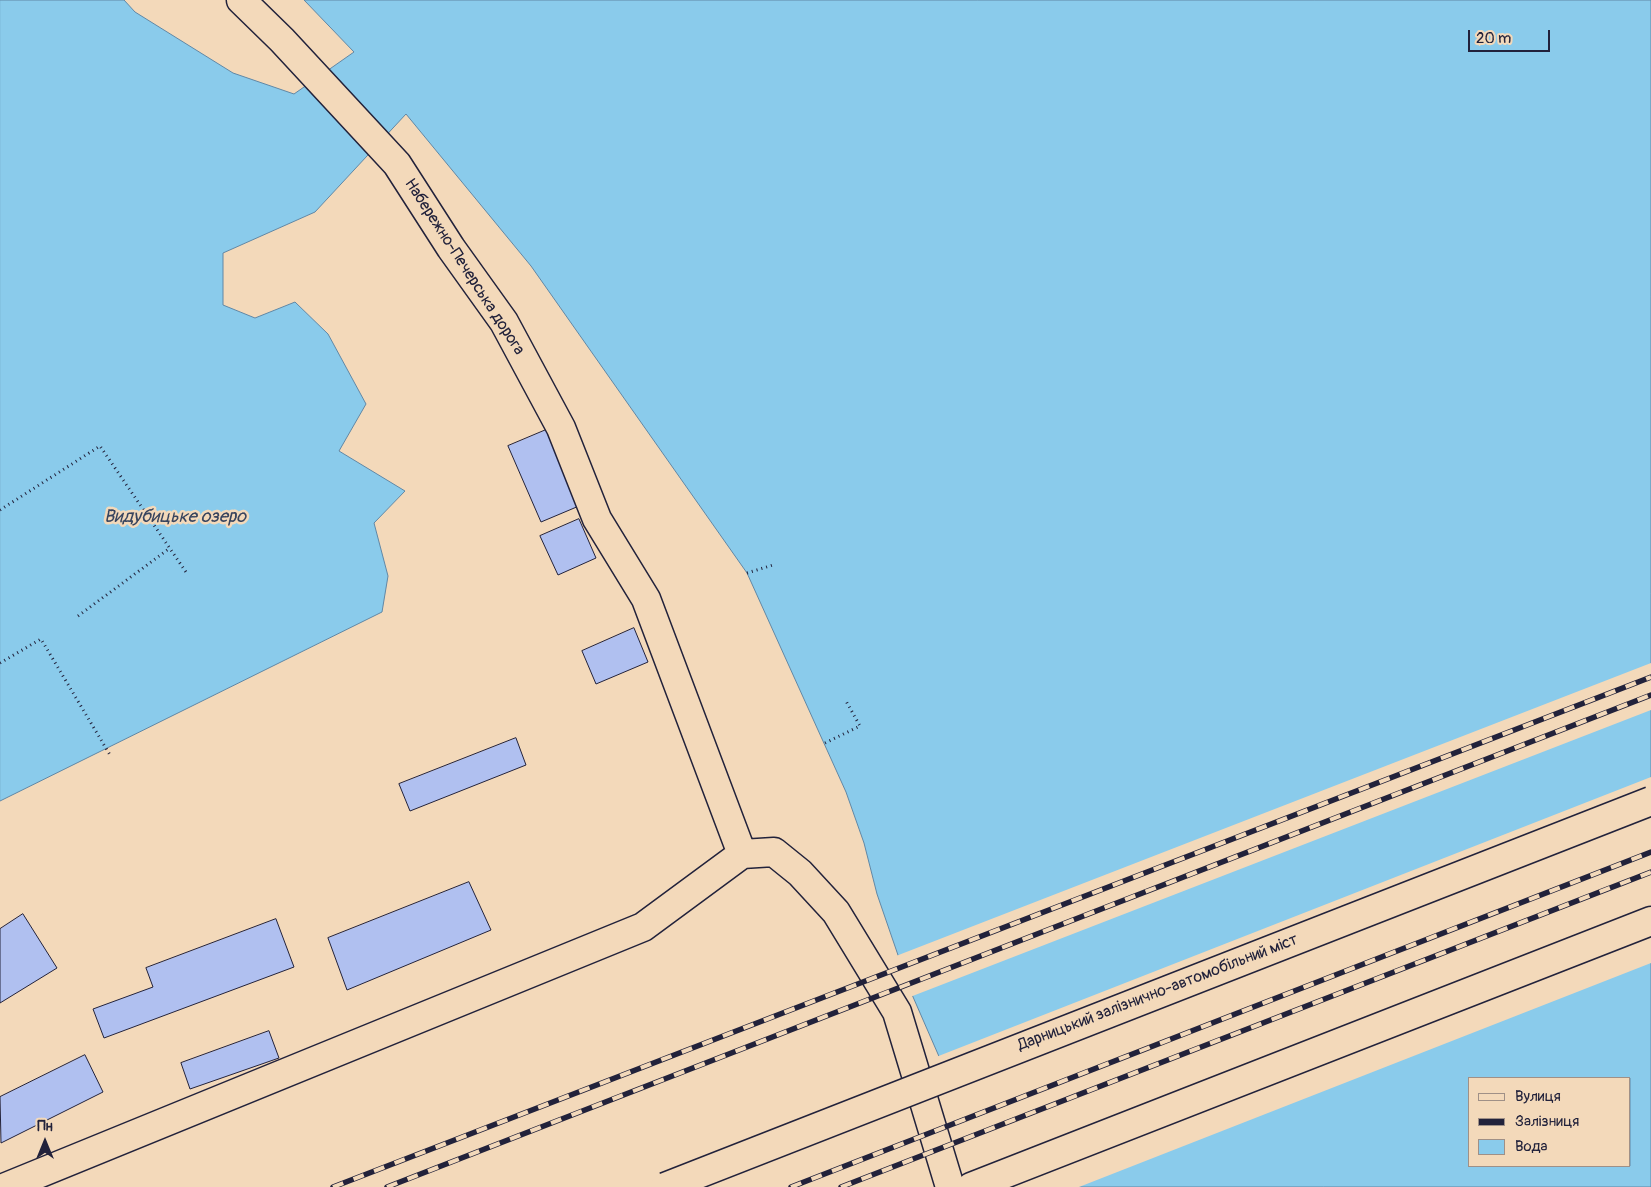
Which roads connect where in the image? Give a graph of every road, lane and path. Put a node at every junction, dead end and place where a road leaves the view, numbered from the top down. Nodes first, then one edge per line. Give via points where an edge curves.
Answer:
1 (241, 0) edge
2 (0, 510) edge
3 (170, 548) junction
4 (773, 565) dead end
5 (747, 573) dead end
6 (188, 575) dead end
7 (78, 616) dead end
8 (0, 663) edge
9 (846, 701) dead end
10 (825, 743) dead end
11 (110, 755) dead end
12 (1651, 801) edge
13 (742, 854) junction
14 (1651, 921) edge
15 (6, 1187) edge
16 (665, 1187) edge
17 (950, 1187) edge
18 (971, 1187) edge

1 - 13 main road, Набережно-Печерська дорога via 397,164 504,322 561,428 597,519 646,600
2 - 3 path via 100,446
3 - 6 path
3 - 7 path
4 - 5 path
8 - 11 path via 41,639
9 - 10 path via 860,726
12 - 16 main road, Дарницький залізнично-автомобільний міст, bridge
13 - 15 main road via 643,927
13 - 17 main road via 774,852 800,873 836,912 896,1012
14 - 18 main road

